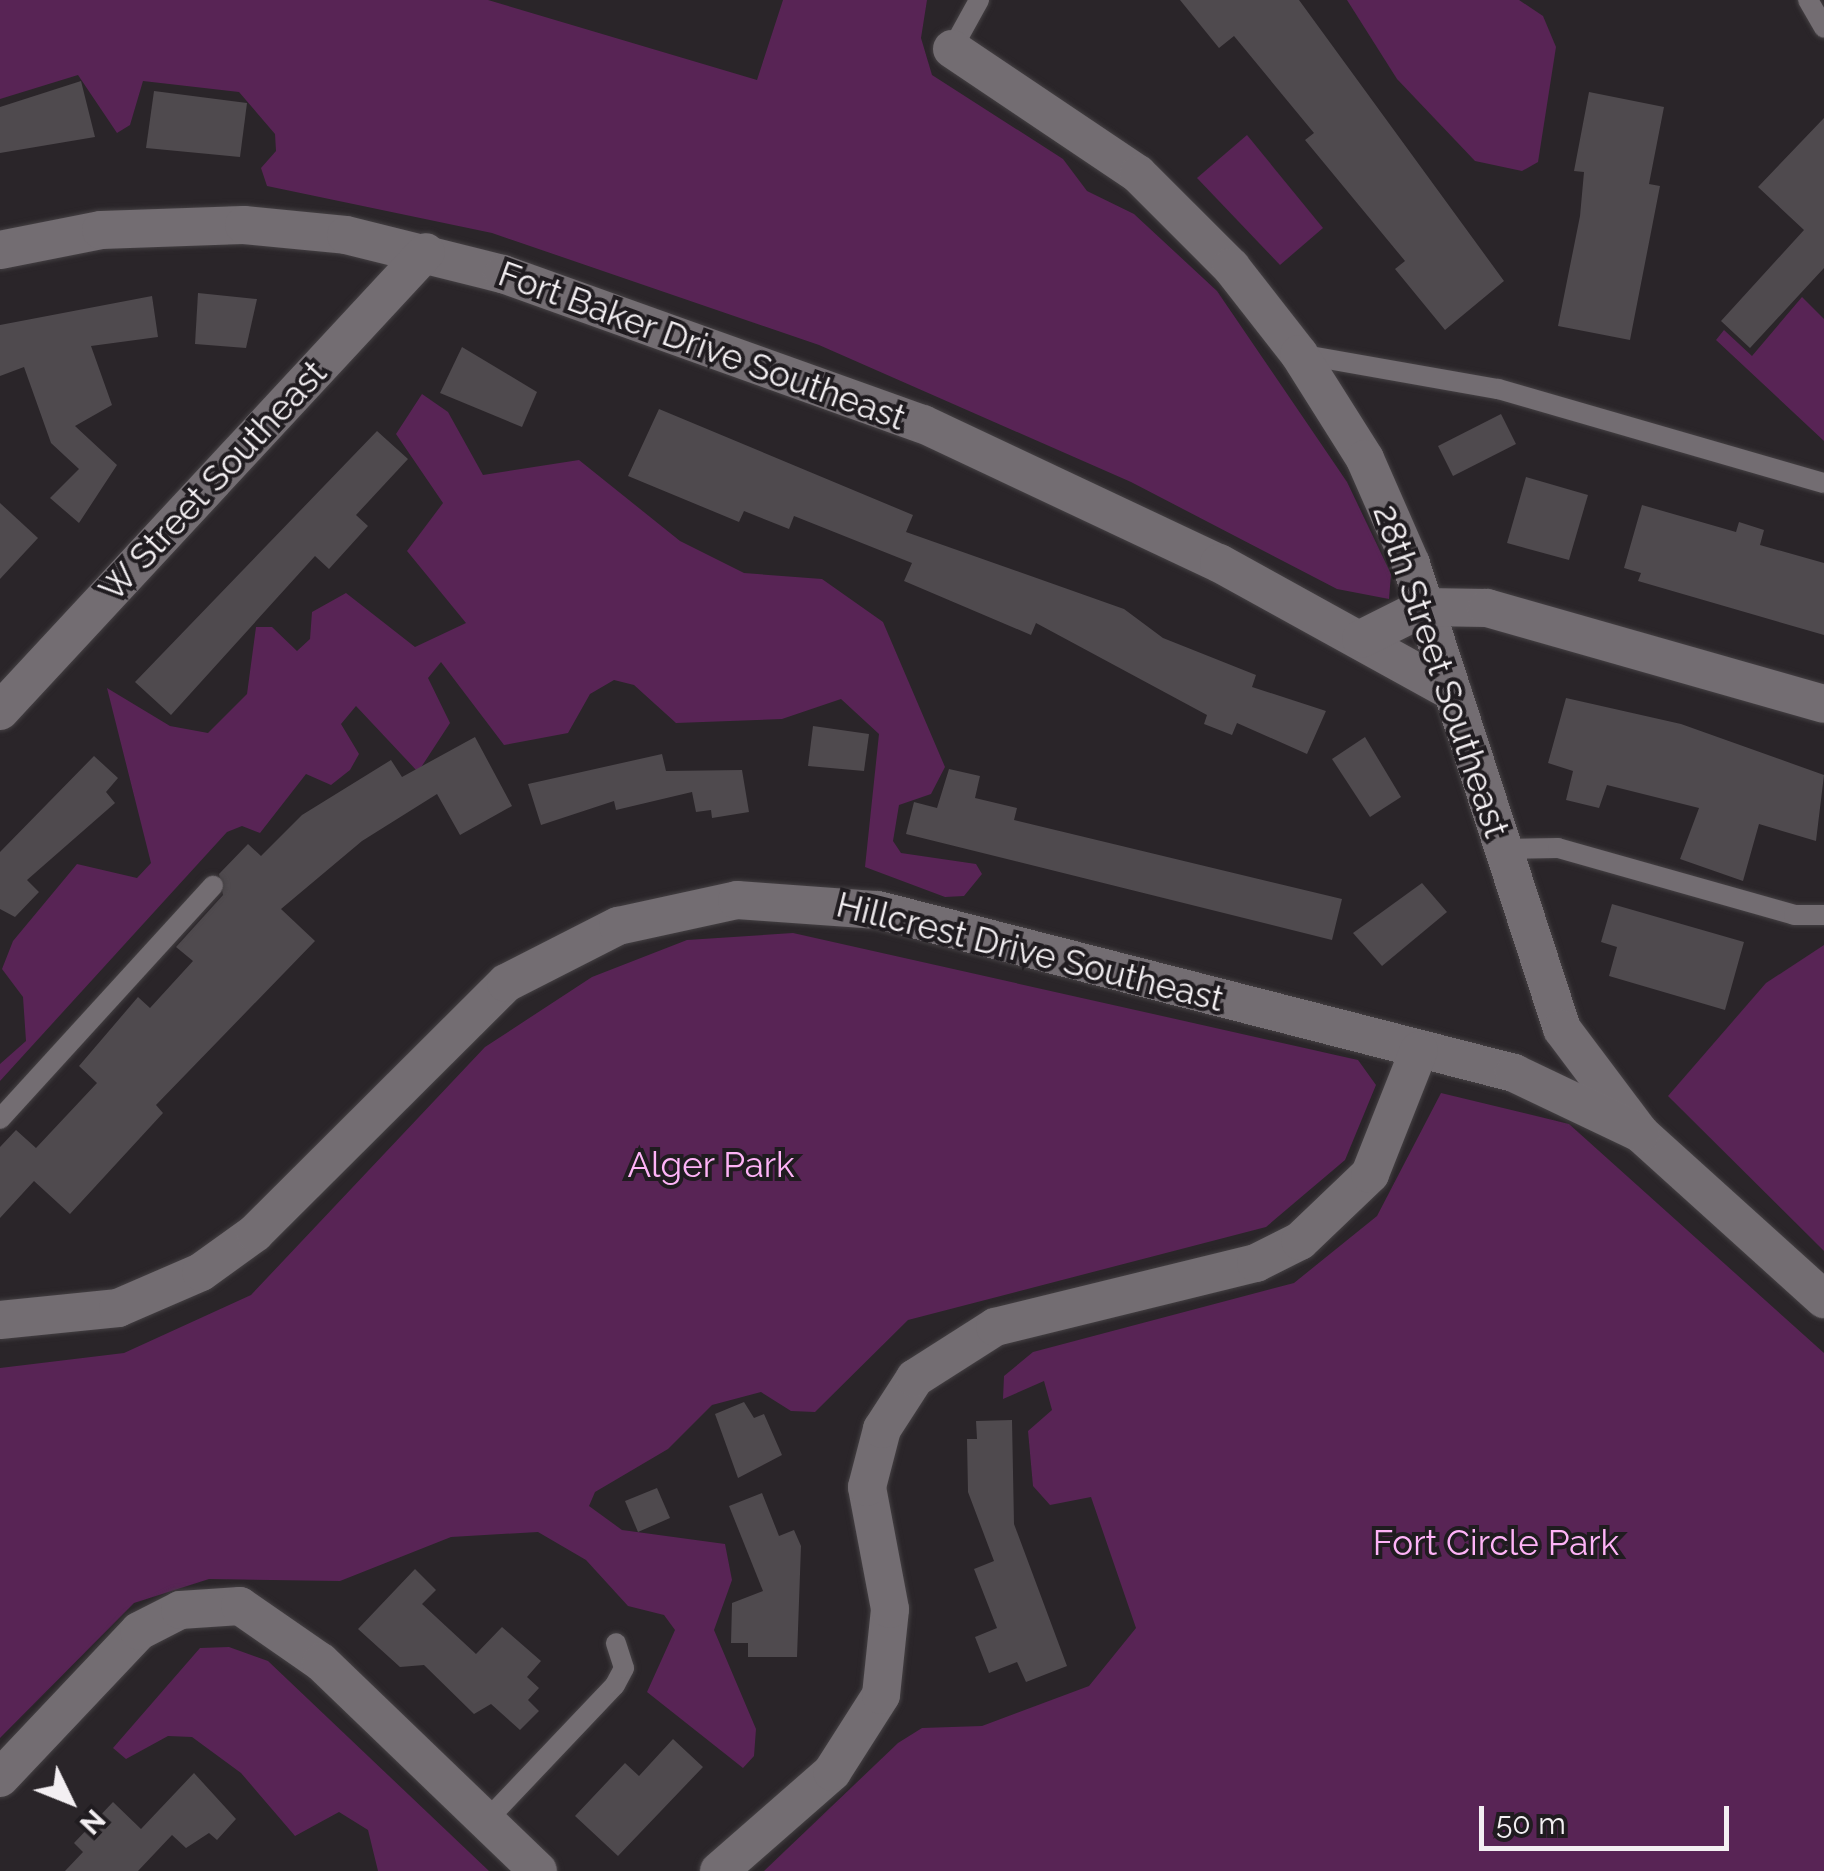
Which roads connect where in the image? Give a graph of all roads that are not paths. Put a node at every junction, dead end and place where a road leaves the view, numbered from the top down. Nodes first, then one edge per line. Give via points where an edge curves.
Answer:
1 (979, 0) edge
2 (1808, 0) edge
3 (1824, 28) edge
4 (952, 49) joint
5 (0, 250) edge
6 (426, 252) junction
7 (1299, 354) junction
8 (1824, 483) edge
9 (1425, 607) junction
10 (1361, 639) junction
11 (1453, 692) junction
12 (1824, 704) edge
13 (0, 711) edge
14 (1502, 849) junction
15 (213, 886) dead end
16 (1824, 915) edge
17 (1548, 992) junction
18 (1420, 1050) junction
19 (1514, 1072) junction
20 (0, 1119) edge
21 (1640, 1133) junction
22 (1824, 1299) edge
23 (0, 1320) edge
24 (616, 1643) dead end
25 (0, 1778) edge
26 (486, 1821) junction
27 (538, 1871) edge
28 (719, 1871) edge

1 - 4 lane
2 - 3 lane
4 - 7 street, 28th Street Southeast via 1138,174 1231,266
5 - 6 street, Fort Baker Drive Southeast via 196,224 310,230
6 - 10 street, Fort Baker Drive Southeast via 685,334 923,424
6 - 13 street, W Street Southeast
7 - 8 lane via 1515,393
7 - 9 street, 28th Street Southeast via 1365,459
9 - 10 street
9 - 11 street, 28th Street Southeast
9 - 12 street via 1487,608
10 - 11 street, Fort Baker Drive Southeast
11 - 14 street, 28th Street Southeast
14 - 16 lane via 1558,848 1794,915
14 - 17 street, 28th Street Southeast
15 - 20 lane
17 - 19 street via 1549,1039
17 - 21 street, 28th Street Southeast via 1562,1029
18 - 19 street, Hillcrest Drive Southeast
18 - 23 street, Hillcrest Drive Southeast via 855,905 772,898 689,907 594,935 496,990 255,1233 201,1272 118,1308
18 - 28 street via 1370,1174 1300,1240 1256,1262 996,1327 915,1378 882,1429 867,1487 890,1608 881,1695 832,1772
19 - 21 street, Hillcrest Drive Southeast
21 - 22 street, 28th Street Southeast
24 - 26 lane via 624,1668 614,1685
25 - 26 street via 138,1631 180,1610 240,1606 281,1627
26 - 27 street

